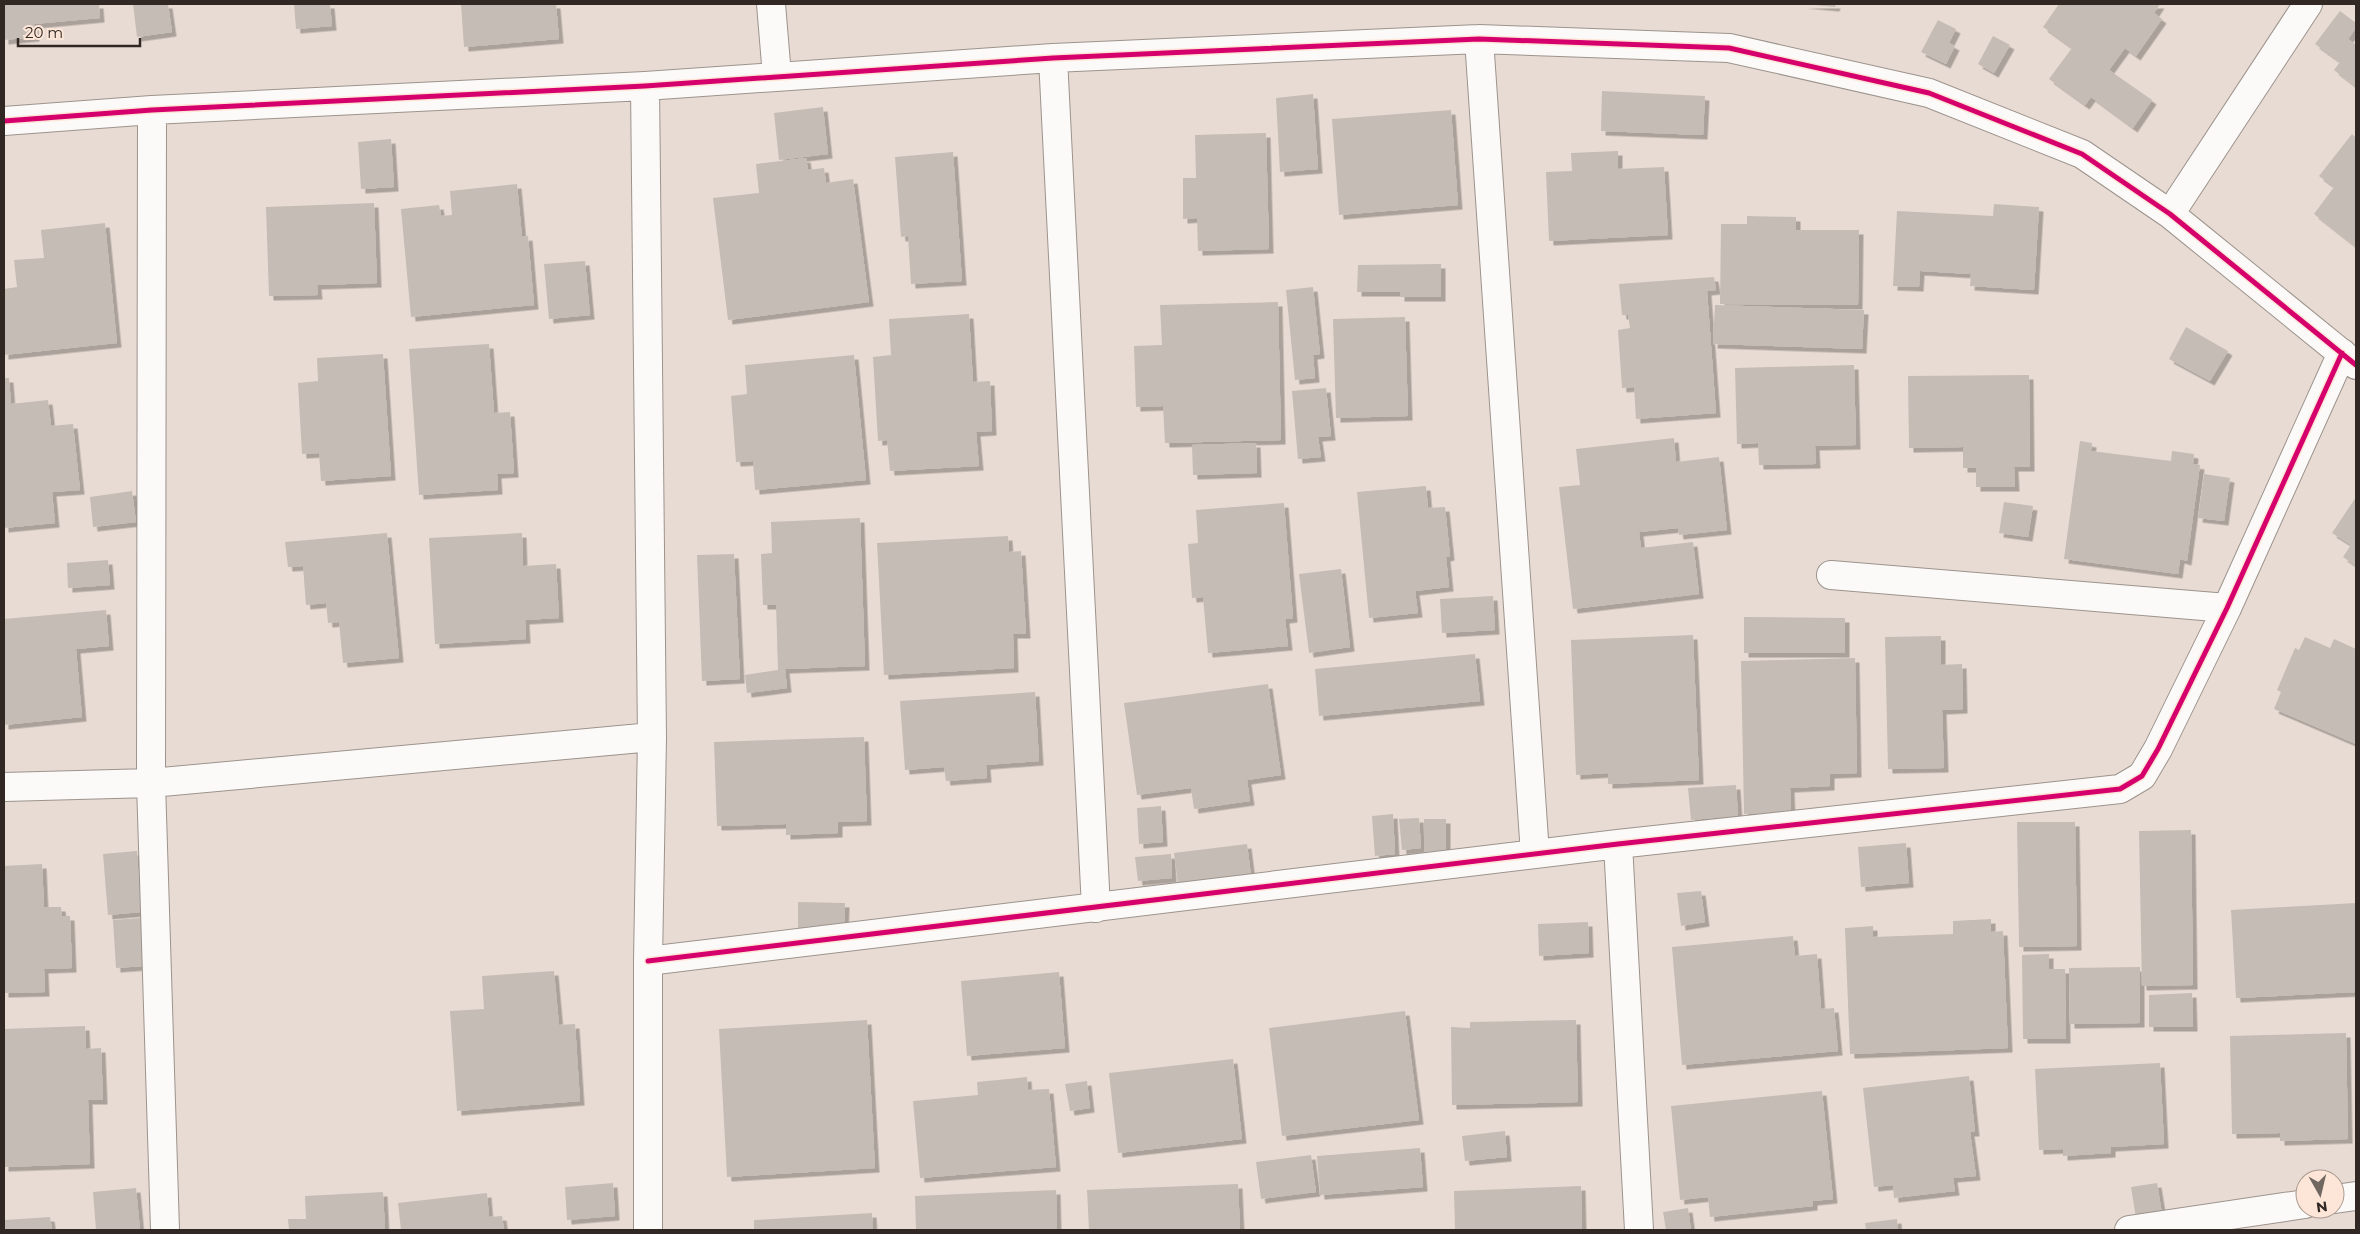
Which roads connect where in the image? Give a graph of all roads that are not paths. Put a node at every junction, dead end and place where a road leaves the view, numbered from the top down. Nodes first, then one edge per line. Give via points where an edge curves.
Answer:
1 (771, 4) edge
2 (2308, 4) edge
3 (1479, 39) junction
4 (1052, 58) junction
5 (777, 76) junction
6 (645, 86) junction
7 (152, 110) junction
8 (4, 121) edge
9 (2170, 214) junction
10 (2349, 359) edge
11 (1831, 575) dead end
12 (2226, 608) junction
13 (652, 738) junction
14 (151, 783) junction
15 (4, 787) edge
16 (1618, 844) junction
17 (1534, 854) junction
18 (1096, 908) junction
19 (648, 961) junction
20 (2295, 1205) edge
21 (165, 1230) edge
22 (648, 1230) edge
23 (1639, 1230) edge
24 (2130, 1230) edge

1 - 5 street
2 - 9 street
3 - 4 street
3 - 9 street via 1729,48 1928,93 2082,154
3 - 17 street
4 - 5 street
4 - 18 street
5 - 6 street
6 - 7 street
6 - 13 street
7 - 8 street
7 - 14 street
9 - 10 street
10 - 12 street
11 - 12 street
12 - 16 street via 2158,750 2142,776 2120,789
13 - 14 street
13 - 19 street
14 - 15 street
14 - 21 street
16 - 17 street
16 - 23 street
17 - 18 street
18 - 19 street
19 - 22 street
20 - 24 street

